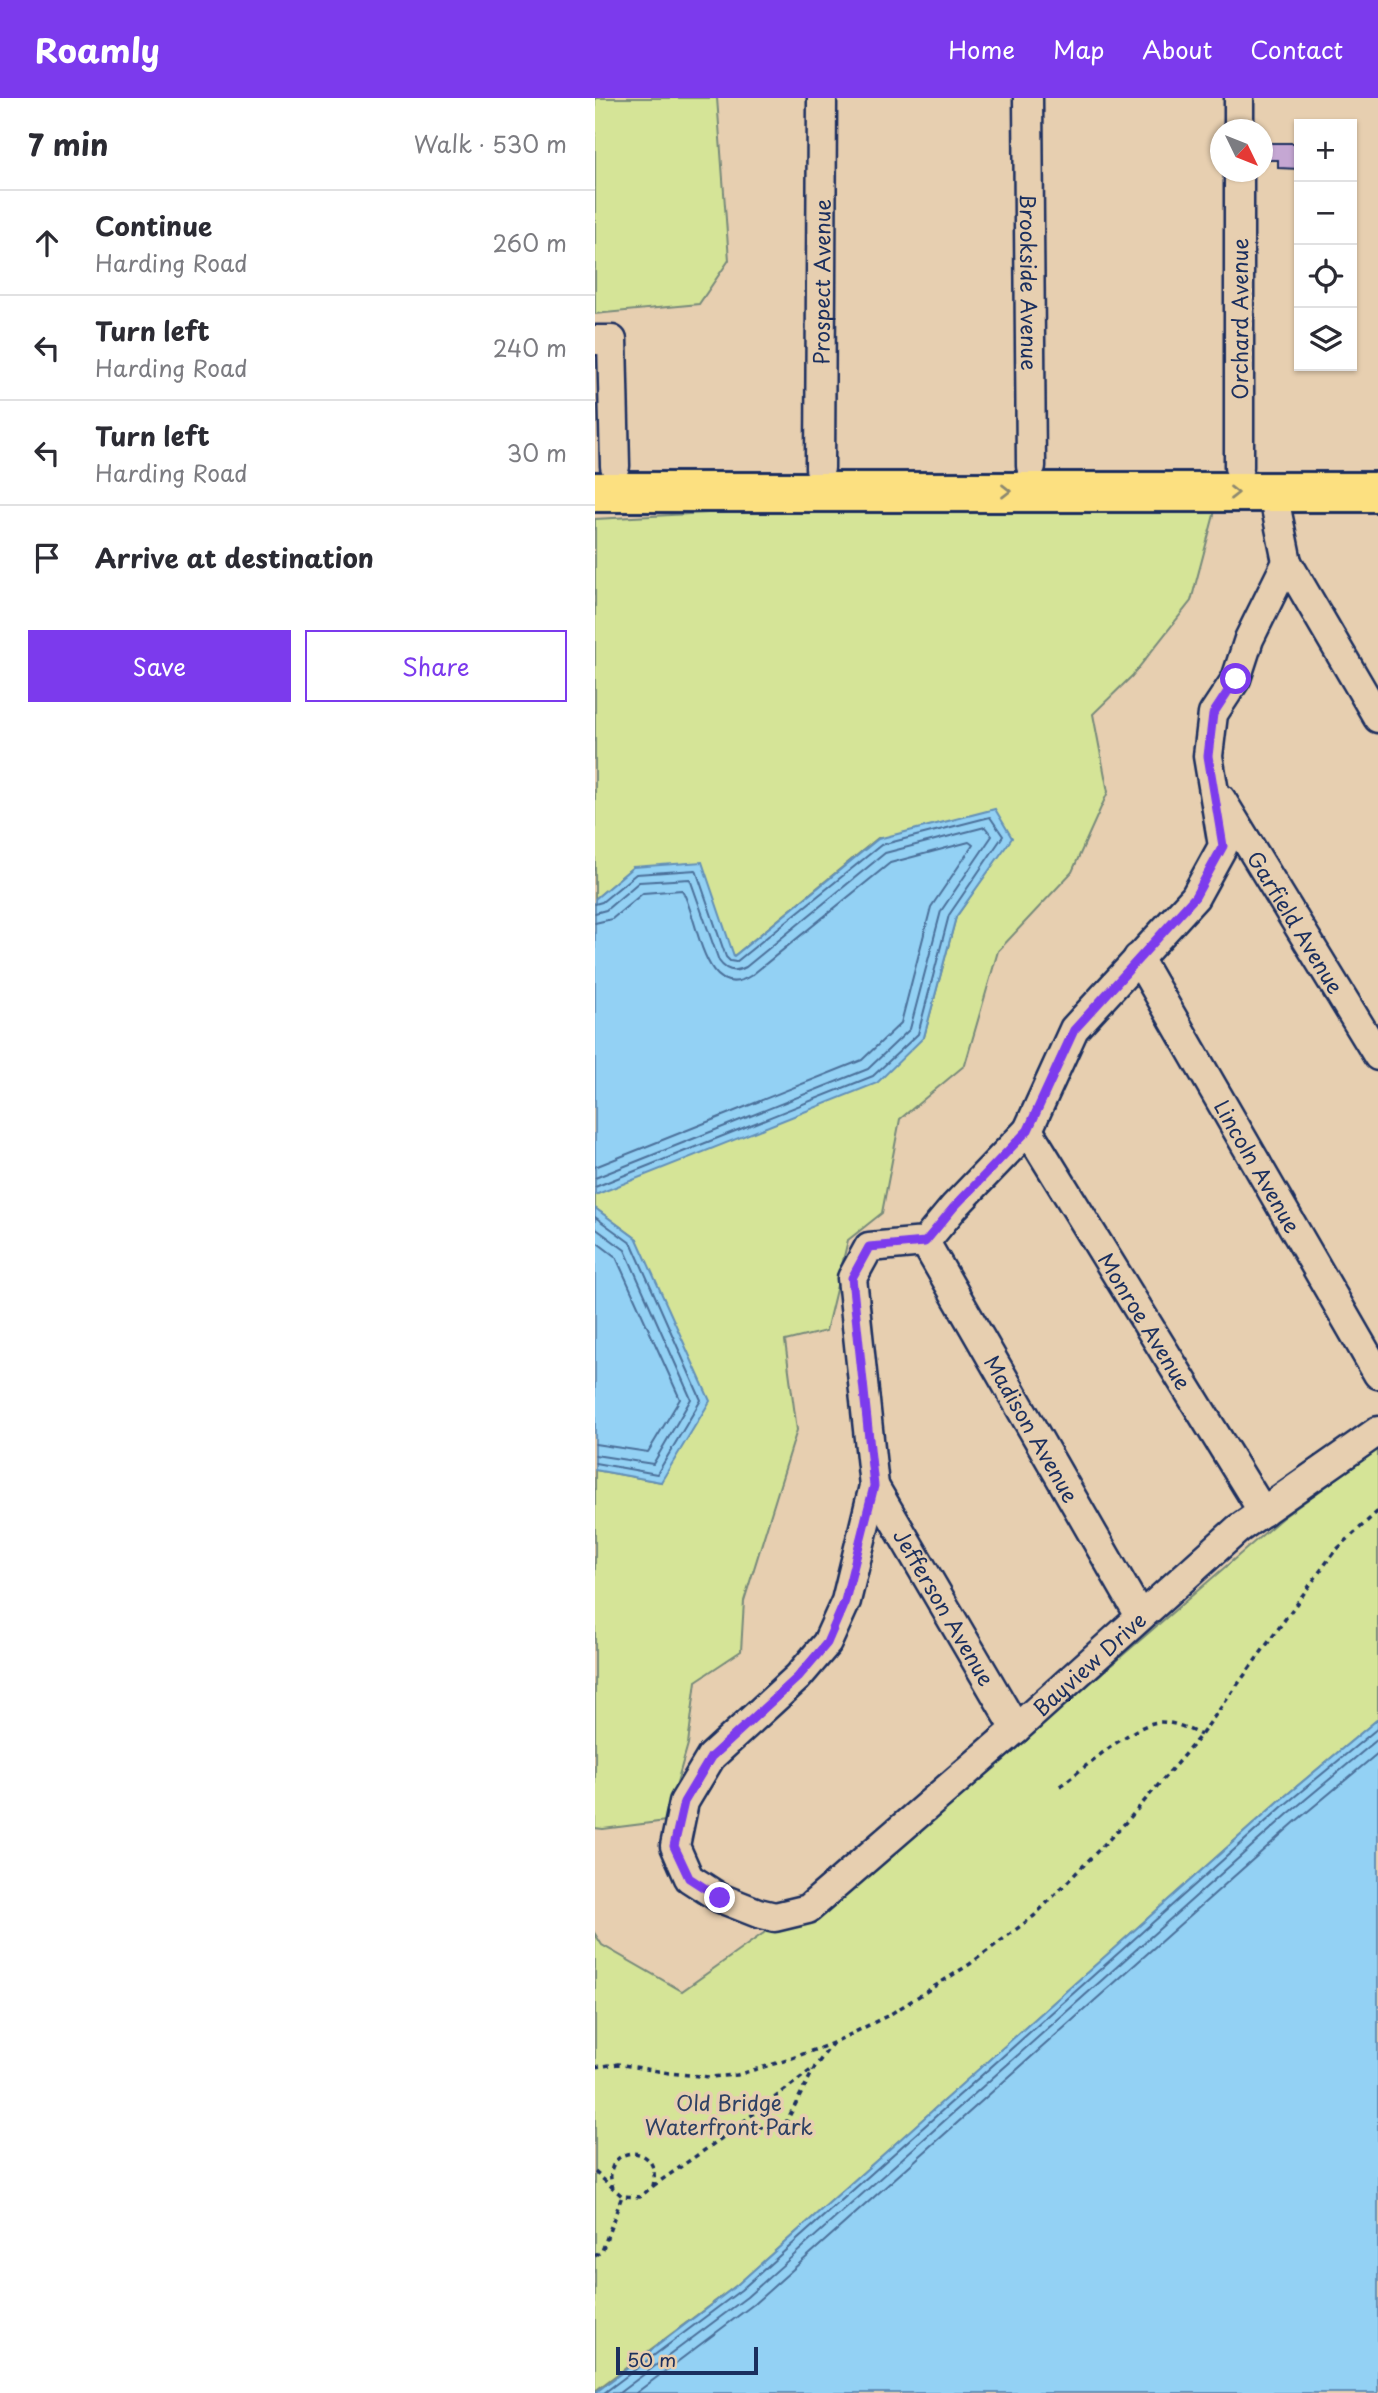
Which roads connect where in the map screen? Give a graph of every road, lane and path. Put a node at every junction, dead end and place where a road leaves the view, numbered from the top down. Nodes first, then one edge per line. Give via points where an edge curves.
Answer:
1 (822, 98) edge
2 (1028, 98) edge
3 (1239, 98) edge
4 (1239, 119) edge
5 (1239, 182) edge
6 (595, 340) edge
7 (603, 462) edge
8 (1031, 466) junction
9 (1239, 467) junction
10 (820, 468) junction
11 (1378, 468) edge
12 (1378, 492) edge
13 (1273, 493) junction
14 (1287, 562) junction
15 (1378, 718) edge
16 (1214, 788) junction
17 (1138, 958) junction
18 (1378, 1056) edge
19 (1028, 1130) junction
20 (925, 1242) junction
21 (1378, 1374) edge
22 (1378, 1431) edge
23 (874, 1486) junction
24 (1378, 1511) edge
25 (1263, 1512) junction
26 (1140, 1616) junction
27 (1016, 1729) junction
28 (1201, 1735) junction
29 (1060, 1786) dead end
30 (833, 2043) junction
31 (595, 2067) edge
32 (815, 2067) junction
33 (719, 2140) junction
34 (595, 2172) edge
35 (653, 2186) junction
36 (613, 2188) junction
37 (622, 2196) junction
38 (595, 2256) edge

1 - 10 street, Prospect Avenue
2 - 8 street, Brookside Avenue
3 - 4 street
5 - 9 street, Orchard Avenue
6 - 7 street via 612,340
7 - 10 highway
7 -> 13 highway
8 - 9 highway
8 - 10 highway
9 - 11 highway
12 - 13 highway
13 - 14 street
14 - 15 street
14 - 16 street via 1249,639 1236,679 1213,714 1208,756
16 - 17 street via 1223,846 1195,897
16 - 18 street, Garfield Avenue
17 - 19 street via 1074,1030
17 - 21 street, Lincoln Avenue
19 - 20 street
19 - 25 street, Monroe Avenue
20 - 23 street via 869,1247 852,1278
20 - 26 street, Madison Avenue
22 - 25 street, Bayview Drive
23 - 27 street, Jefferson Avenue
23 - 27 street, Bayview Drive via 845,1601 827,1643 798,1677 711,1757 684,1802 674,1846 689,1878 720,1898 758,1913 775,1917 809,1909
24 - 28 path via 1334,1552
25 - 26 street, Bayview Drive
26 - 27 street, Bayview Drive
28 - 29 path via 1179,1724 1154,1723 1134,1732
28 - 30 path via 1129,1819 1034,1916 970,1964 889,2015
30 - 31 path via 723,2076 618,2064
30 - 32 path
32 - 33 path
32 - 33 path via 782,2130 740,2129
33 - 35 path
34 - 36 path
35 - 36 path via 654,2168 642,2154 632,2152 615,2161 610,2179
35 - 37 path via 640,2197
36 - 37 path
37 - 38 path via 602,2251

